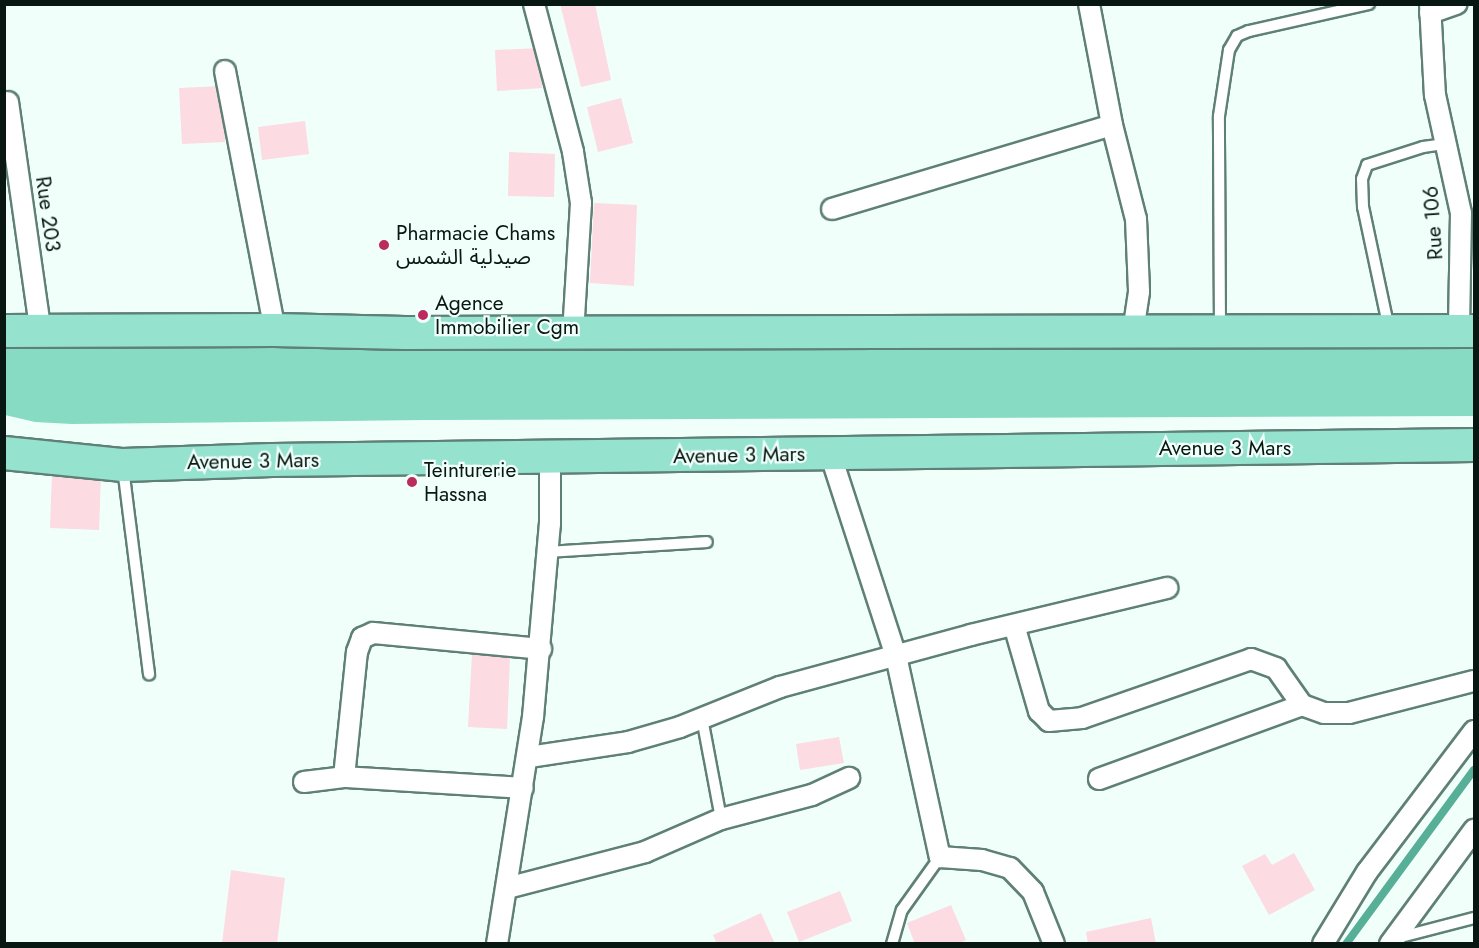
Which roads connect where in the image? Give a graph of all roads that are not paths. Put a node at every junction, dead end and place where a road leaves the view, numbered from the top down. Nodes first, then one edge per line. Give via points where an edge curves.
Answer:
1 (534, 4) edge
2 (1089, 4) edge
3 (1369, 4) edge
4 (1456, 4) edge
5 (1430, 9) edge
6 (225, 71) dead end
7 (8, 102) dead end
8 (1112, 125) junction
9 (1444, 144) junction
10 (832, 209) dead end
11 (275, 330) junction
12 (1389, 330) junction
13 (4, 331) edge
14 (1133, 332) junction
15 (1220, 332) junction
16 (1467, 332) edge
17 (41, 333) junction
18 (573, 333) junction
19 (1474, 445) edge
20 (4, 453) edge
21 (830, 453) junction
22 (550, 456) junction
23 (123, 465) junction
24 (707, 542) dead end
25 (548, 552) junction
26 (1167, 588) dead end
27 (1014, 625) junction
28 (540, 649) junction
29 (896, 656) junction
30 (149, 674) dead end
31 (1474, 681) edge
32 (1302, 705) junction
33 (702, 718) junction
34 (1474, 731) edge
35 (529, 757) junction
36 (344, 777) junction
37 (849, 778) dead end
38 (1098, 779) dead end
39 (304, 782) dead end
40 (523, 788) junction
41 (721, 819) junction
42 (1474, 830) edge
43 (940, 857) junction
44 (507, 888) junction
45 (1474, 918) edge
46 (1392, 941) edge
47 (497, 944) edge
48 (892, 944) edge
49 (1054, 944) edge
50 (1323, 944) edge

1 - 18 street via 573,152 581,203
2 - 8 street
3 - 15 lane via 1249,31 1237,36 1228,50 1219,116
4 - 5 street
5 - 9 street, Rue 106 via 1435,94
6 - 11 street
7 - 17 street, Rue 203
8 - 10 street
8 - 14 street via 1136,219 1139,292
9 - 12 lane via 1367,165 1362,179 1363,207
9 - 16 street, Rue 106 via 1461,213
11 - 17 main road
11 - 18 main road
12 - 15 main road
12 - 16 main road
13 - 17 main road
14 - 15 main road
14 - 18 main road
19 - 21 main road, Avenue 3 Mars
20 - 23 main road, Avenue 3 Mars
21 - 22 main road, Avenue 3 Mars
21 - 29 street
22 - 23 main road, Avenue 3 Mars
22 - 25 street
23 - 30 lane
24 - 25 lane
25 - 28 street
26 - 27 street
27 - 29 street
27 - 32 street via 1039,711 1049,721 1082,718 1251,659 1276,668
28 - 35 street
28 - 36 street via 373,633 362,638 357,652
29 - 33 street via 780,687
29 - 43 street
31 - 32 street via 1349,713 1323,713
32 - 38 street
33 - 35 street via 628,741
33 - 41 lane
34 - 50 street via 1367,872
35 - 40 street
36 - 39 street
36 - 40 street
37 - 41 street via 812,795
40 - 44 street
41 - 44 street via 645,852
42 - 46 street
43 - 48 lane via 902,910
43 - 49 street via 982,860 1010,868 1033,892
44 - 47 street
45 - 46 lane

